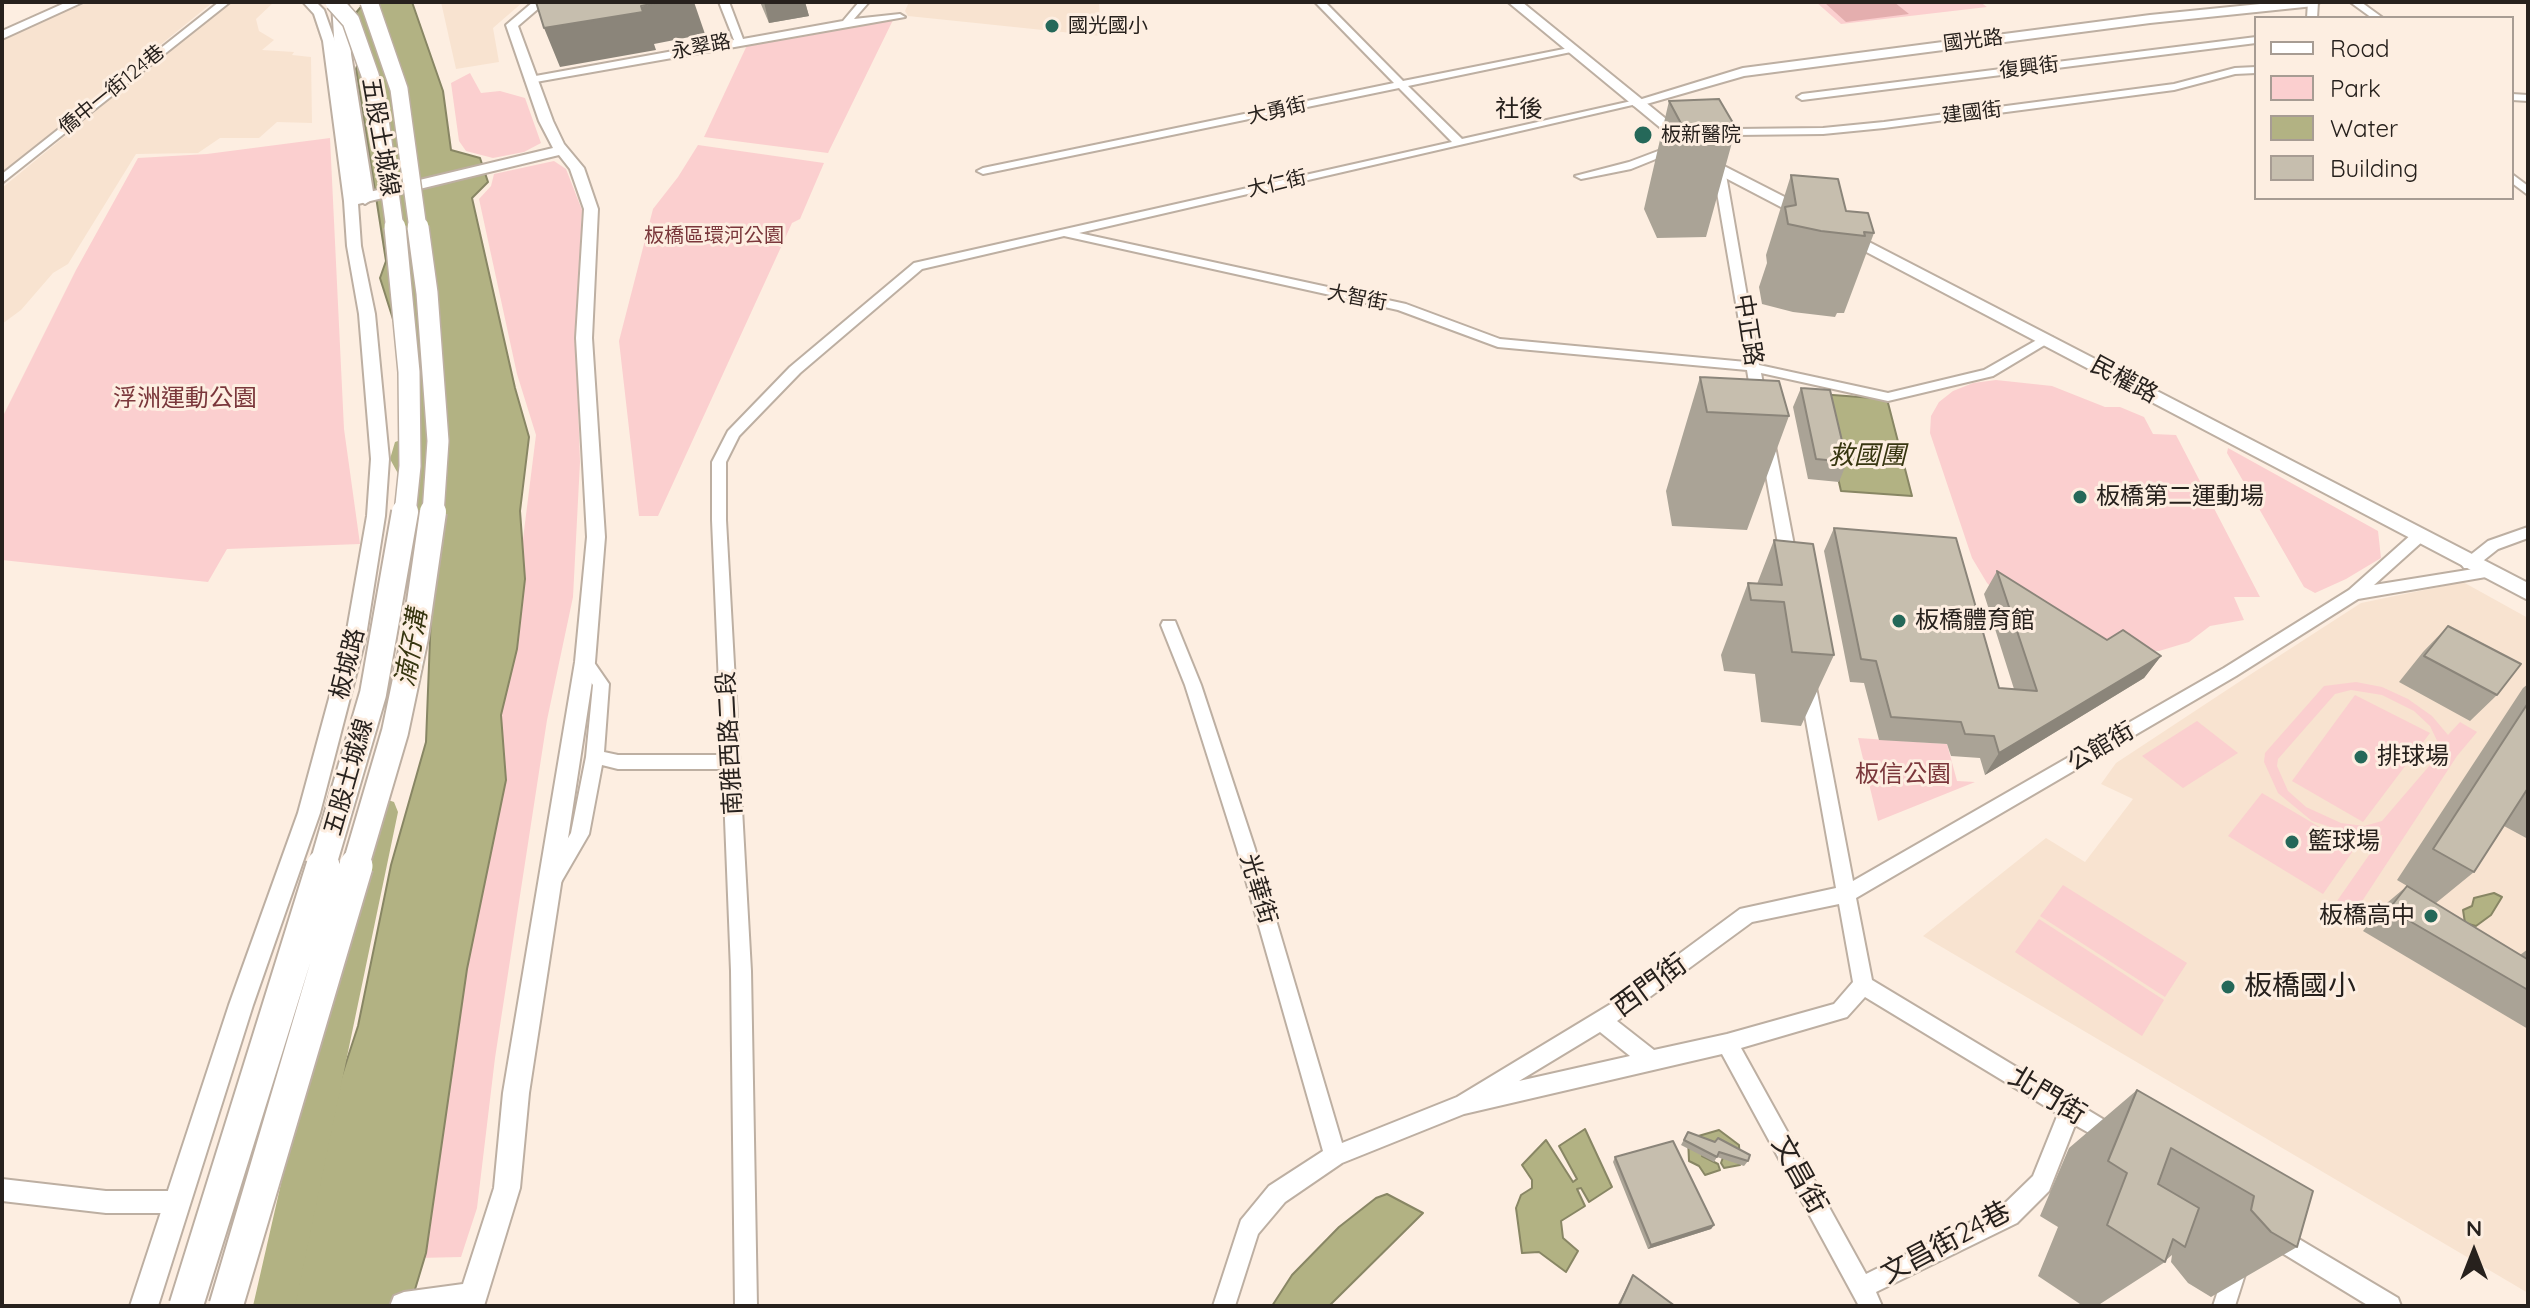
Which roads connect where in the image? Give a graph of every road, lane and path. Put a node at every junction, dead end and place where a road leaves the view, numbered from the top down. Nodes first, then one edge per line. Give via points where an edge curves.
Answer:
1 (77, 2) edge
2 (225, 2) edge
3 (309, 2) edge
4 (327, 2) edge
5 (334, 2) edge
6 (340, 2) edge
7 (369, 2) edge
8 (540, 2) edge
9 (553, 2) edge
10 (724, 2) edge
11 (864, 2) edge
12 (1320, 2) edge
13 (1514, 2) edge
14 (2313, 2) edge
15 (2355, 2) edge
16 (2375, 16) edge
17 (900, 17) dead end
18 (846, 23) junction
19 (2, 35) edge
20 (739, 40) junction
21 (2254, 40) edge
22 (329, 41) junction
23 (1571, 49) junction
24 (2254, 70) edge
25 (530, 80) junction
26 (1400, 85) junction
27 (1802, 97) dead end
28 (1636, 103) junction
29 (1459, 143) junction
30 (1691, 146) junction
31 (560, 148) junction
32 (1719, 169) junction
33 (983, 171) dead end
34 (1581, 176) dead end
35 (2, 180) edge
36 (361, 196) junction
37 (1063, 232) junction
38 (918, 266) joint
39 (2047, 340) junction
40 (1754, 367) junction
41 (2528, 532) edge
42 (2418, 537) junction
43 (2477, 568) junction
44 (1791, 573) edge
45 (2528, 592) edge
46 (2354, 594) junction
47 (1169, 625) dead end
48 (585, 662) junction
49 (1807, 678) edge
50 (595, 757) junction
51 (732, 762) junction
52 (546, 892) junction
53 (1846, 894) junction
54 (1863, 985) junction
55 (1601, 1021) junction
56 (1727, 1043) junction
57 (1652, 1061) junction
58 (1464, 1104) junction
59 (2070, 1110) junction
60 (2135, 1149) edge
61 (1335, 1156) junction
62 (2, 1190) edge
63 (175, 1202) junction
64 (2263, 1229) edge
65 (2241, 1249) dead end
66 (1866, 1297) edge
67 (472, 1301) edge
68 (2385, 1304) edge
69 (144, 1306) edge
70 (186, 1306) edge
71 (226, 1306) edge
72 (404, 1306) edge
73 (746, 1306) edge
74 (1224, 1306) edge
75 (2224, 1306) edge

1 - 19 street
2 - 35 street, 僑中一街124巷
3 - 22 street, 板城路 via 320,13
4 - 22 highway
5 - 70 highway, 五股土城線, bridge via 351,21 370,75 394,219 409,372 410,466 404,523 373,694
6 - 36 highway
7 - 71 highway, 五股土城線, bridge via 399,89 427,293 438,441 433,519 395,732
8 - 25 street via 512,25
9 - 25 street via 528,20 525,30 540,69
10 - 20 street
11 - 18 street
12 - 26 street
13 - 23 main road
14 - 28 street, 國光路 via 1743,72
15 - 16 street
17 - 18 street, 永翠路
18 - 20 street, 永翠路
20 - 25 street, 永翠路
21 - 27 street, 復興街
22 - 36 street, 板城路
23 - 26 street, 大勇街
23 - 28 main road
24 - 30 street, 建國街 via 2174,87 1951,116 1823,131 1736,132
25 - 31 street
26 - 29 street
26 - 33 street, 大勇街
28 - 29 street, 大仁街
28 - 30 main road
29 - 37 street, 大仁街
30 - 32 main road
30 - 34 street, 建國街
31 - 36 street, bridge
31 - 48 street via 577,168 591,209 584,338 596,537
32 - 39 main road, 民權路
32 - 40 street, 中正路
36 - 63 street, 板城路 via 354,246 370,341 380,459 365,590 309,813
37 - 38 street, 大仁街
37 - 40 street, 大智街 via 1402,307 1498,343
38 - 51 street, 南雅西路二段 via 795,370 733,434 719,462
39 - 40 street, 大智街 via 1988,373 1888,397
39 - 42 main road, 民權路
40 - 44 street, 中正路
41 - 43 street via 2493,545
42 - 43 main road, 民權路
42 - 46 street
43 - 45 main road, 民權路
43 - 46 street
46 - 53 street, 公館街 via 2230,672
47 - 61 street, 光華街 via 1254,876
48 - 50 street via 601,684
48 - 52 street
49 - 53 street
50 - 51 street via 618,762
50 - 52 street via 580,834
51 - 73 street, 南雅西路二段
52 - 67 street via 507,1188
53 - 54 street
53 - 55 street, 西門街 via 1747,915
54 - 56 street, 西門街 via 1840,1011
54 - 59 street, 北門街
55 - 57 street
55 - 58 street, 西門街
56 - 57 street, 西門街
56 - 66 street, 文昌街
57 - 58 street, 西門街
58 - 61 street, 西門街
59 - 60 street, 北門街
59 - 66 street, 文昌街24巷 via 2041,1183 2009,1215
61 - 74 street, 西門街 via 1277,1194 1249,1228
62 - 63 street via 106,1202
63 - 69 street, 板城路
64 - 68 street
65 - 75 street
67 - 72 street

